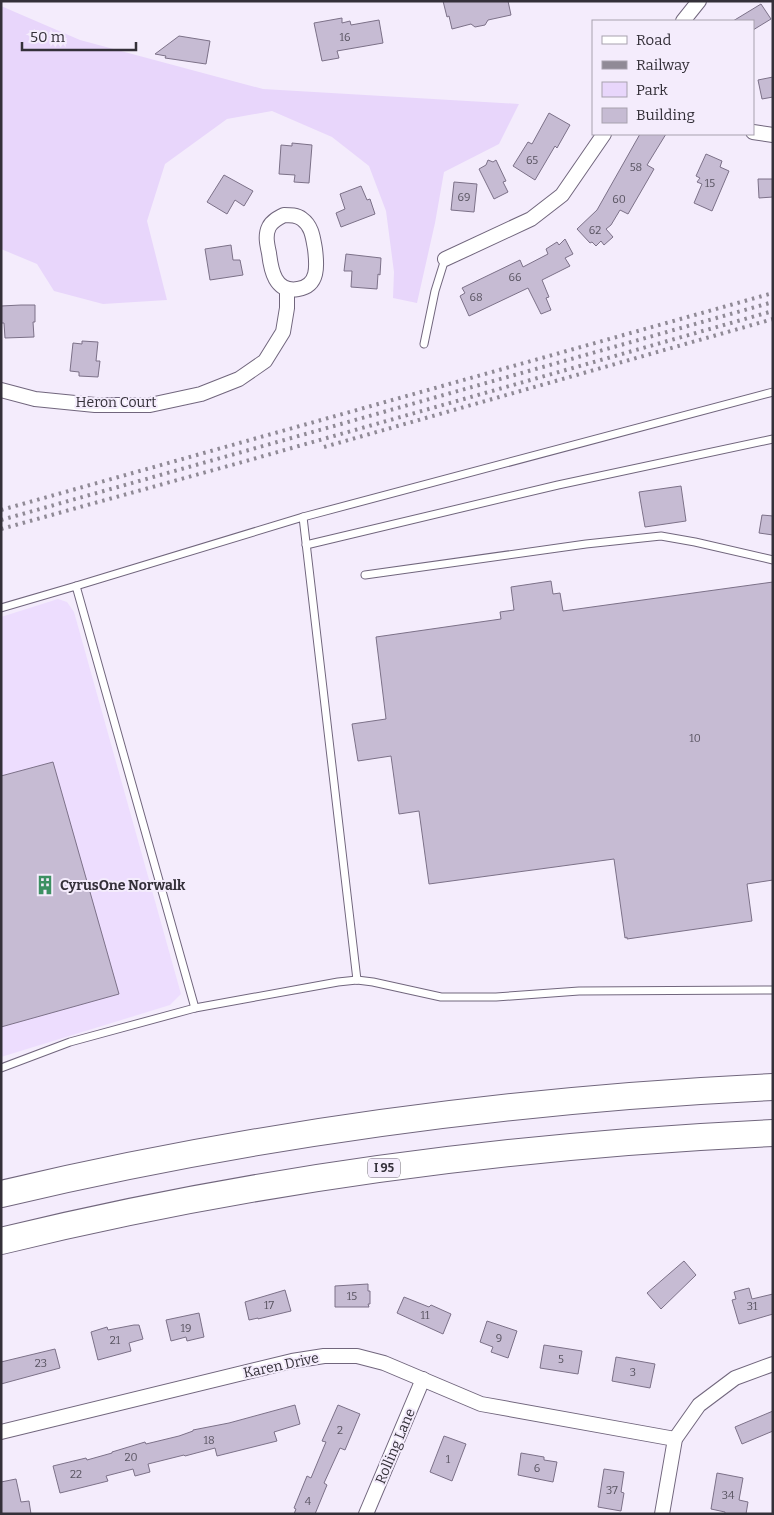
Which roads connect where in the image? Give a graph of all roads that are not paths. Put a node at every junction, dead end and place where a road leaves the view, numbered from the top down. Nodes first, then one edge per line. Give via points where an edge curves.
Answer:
1 (699, 1) edge
2 (684, 20) edge
3 (754, 132) edge
4 (603, 135) edge
5 (773, 135) edge
6 (445, 259) joint
7 (287, 288) junction
8 (424, 344) dead end
9 (1, 390) edge
10 (773, 392) edge
11 (773, 439) edge
12 (303, 517) junction
13 (306, 545) junction
14 (773, 560) edge
15 (365, 575) dead end
16 (76, 586) junction
17 (1, 608) edge
18 (357, 980) junction
19 (773, 990) edge
20 (195, 1008) junction
21 (1, 1068) edge
22 (773, 1087) edge
23 (773, 1133) edge
24 (1, 1194) edge
25 (1, 1241) edge
26 (773, 1364) edge
27 (422, 1378) junction
28 (1, 1432) edge
29 (675, 1439) junction
30 (366, 1514) edge
31 (662, 1514) edge

1 - 2 street
3 - 5 street
4 - 6 street via 562,195 531,219
6 - 8 lane
7 - 7 street via 304,287 314,279 317,264 309,226 294,215 277,218 267,233 272,275
7 - 9 street, Heron Court via 283,332 264,360 239,379 201,394 150,405 95,405 35,399
10 - 12 lane
11 - 13 lane via 558,485
12 - 13 lane
12 - 16 lane
13 - 18 lane
14 - 15 lane via 660,536
16 - 17 lane
16 - 20 lane
18 - 19 lane via 441,997 579,991
18 - 20 lane
20 - 21 lane via 70,1042
22 - 24 highway via 568,1101 395,1120 188,1154
23 - 25 highway, I 95 via 543,1149 363,1171 192,1200
26 - 29 street via 735,1378 699,1405
27 - 28 street, Karen Drive via 384,1362 357,1356 324,1356
27 - 29 street, Karen Drive via 481,1404
27 - 30 street, Rolling Lane
29 - 31 street

